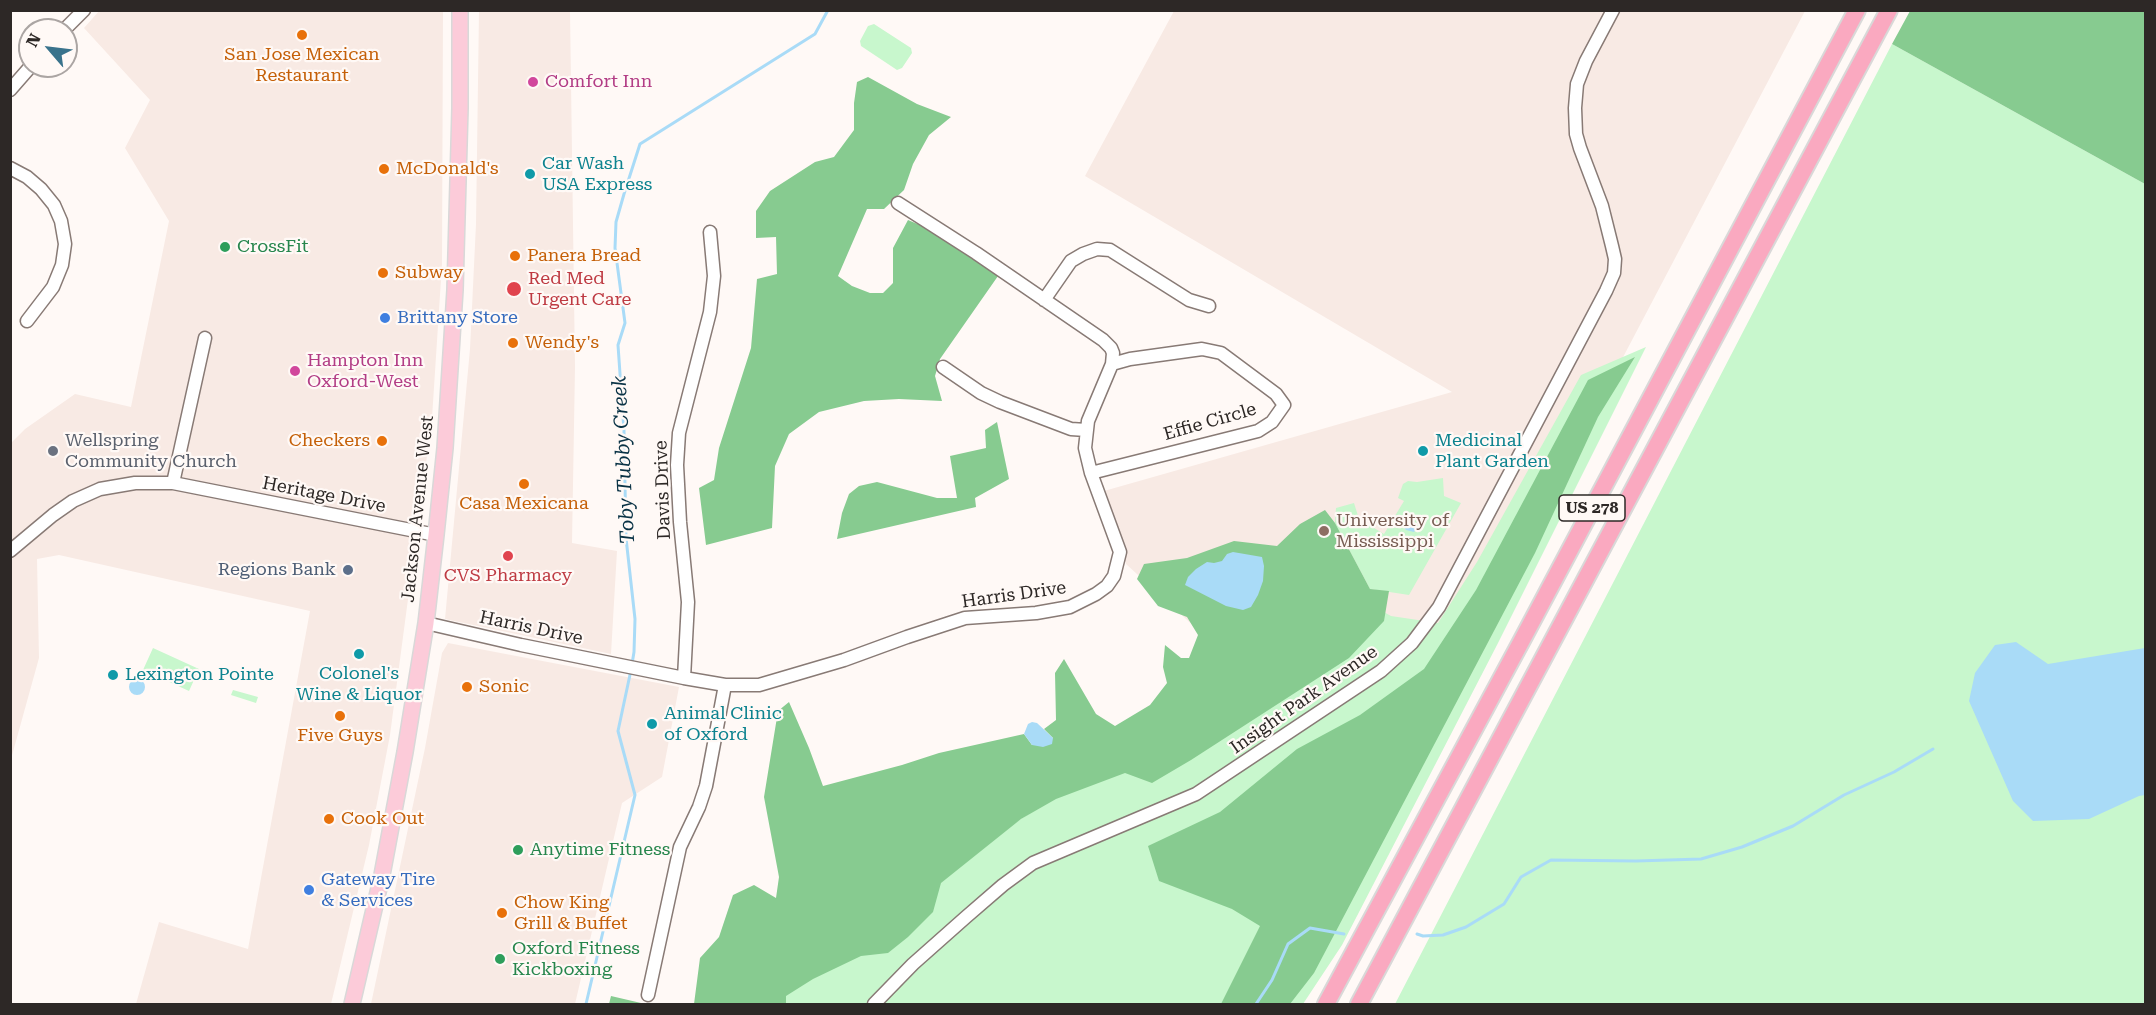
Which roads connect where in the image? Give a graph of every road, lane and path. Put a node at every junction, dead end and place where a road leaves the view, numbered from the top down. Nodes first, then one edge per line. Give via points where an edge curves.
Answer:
1 (460, 10) edge
2 (1613, 10) edge
3 (1857, 10) edge
4 (1888, 10) edge
5 (20, 78) edge
6 (10, 90) edge
7 (10, 168) edge
8 (898, 203) dead end
9 (710, 232) dead end
10 (1044, 300) junction
11 (1209, 306) dead end
12 (27, 321) dead end
13 (205, 338) dead end
14 (1112, 364) junction
15 (943, 367) dead end
16 (1086, 429) junction
17 (1091, 473) junction
18 (173, 483) junction
19 (436, 535) junction
20 (10, 551) edge
21 (426, 623) junction
22 (684, 678) junction
23 (726, 685) junction
24 (648, 995) dead end
25 (352, 1005) edge
26 (874, 1005) edge
27 (1326, 1005) edge
28 (1359, 1005) edge

1 - 19 main road, Jackson Avenue West via 455,290
2 - 26 street, Insight Park Avenue via 1577,84 1575,108 1576,134 1602,206 1615,259 1614,273 1439,607 1419,634 1381,671 1196,794 1033,863 913,964
3 - 27 highway, US 278
4 - 28 highway, US 278
5 - 6 street
7 - 12 street via 27,177 54,205 65,244 53,287
8 - 10 street
9 - 22 street, Davis Drive via 714,276 710,312 679,433 676,465 688,602
10 - 11 street via 1071,261 1097,249 1110,250 1189,300
10 - 14 street via 1109,344
13 - 18 street
14 - 16 street, Harris Drive
14 - 17 street, Effie Circle via 1202,348 1221,353 1276,394 1284,405 1272,422 1258,431
15 - 16 street via 1000,402 1071,429
16 - 17 street, Harris Drive via 1085,448
17 - 23 street, Harris Drive via 1120,552 1114,576 1096,594 1070,607 965,618 759,686
18 - 19 street, Heritage Drive
18 - 20 street, Heritage Drive via 135,483 100,489 73,501
19 - 21 main road, Jackson Avenue West
21 - 22 street, Harris Drive
21 - 25 main road, Jackson Avenue West via 382,875
22 - 23 street, Harris Drive
23 - 24 street via 706,786 680,847

